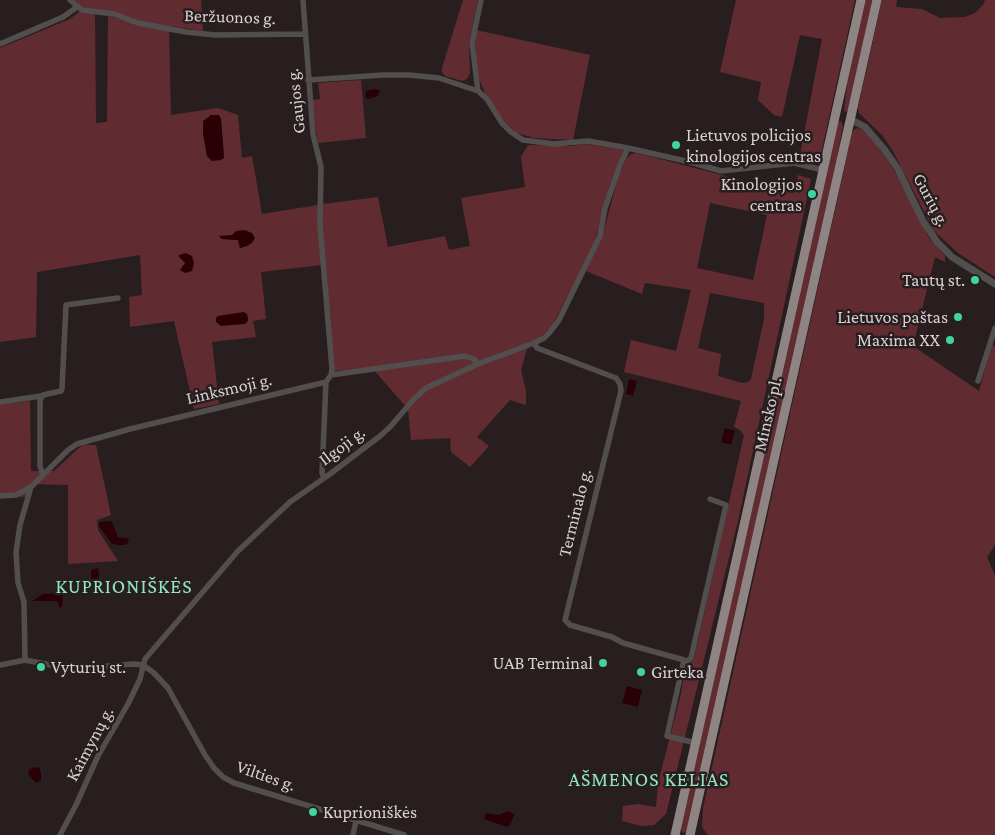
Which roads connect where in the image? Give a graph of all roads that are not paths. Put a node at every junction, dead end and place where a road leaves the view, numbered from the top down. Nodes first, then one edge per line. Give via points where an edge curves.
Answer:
1 (70, 0) edge
2 (303, 0) edge
3 (481, 0) edge
4 (861, 0) edge
5 (877, 0) edge
6 (77, 7) junction
7 (305, 34) junction
8 (0, 44) edge
9 (308, 80) junction
10 (478, 91) junction
11 (838, 102) junction
12 (850, 119) junction
13 (628, 148) junction
14 (823, 170) junction
15 (995, 284) edge
16 (118, 298) dead end
17 (995, 328) edge
18 (534, 343) junction
19 (478, 364) junction
20 (331, 375) junction
21 (978, 381) dead end
22 (326, 382) junction
23 (41, 396) junction
24 (0, 402) edge
25 (43, 475) junction
26 (324, 478) junction
27 (31, 487) junction
28 (0, 496) edge
29 (16, 496) junction
30 (710, 499) dead end
31 (25, 508) junction
32 (25, 660) junction
33 (684, 660) junction
34 (0, 665) edge
35 (143, 665) junction
36 (696, 743) junction
37 (356, 821) junction
38 (60, 835) edge
39 (353, 835) edge
40 (404, 835) edge
41 (676, 835) edge
42 (690, 835) edge

1 - 6 street
2 - 7 street, Gaujos g.
3 - 10 street via 472,43
4 - 11 highway, Minsko pl.
5 - 12 highway, Minsko pl.
6 - 7 street, Beržuonos g. via 186,32 215,35
6 - 8 street via 63,17
7 - 9 street, Gaujos g.
9 - 10 street via 408,75 439,78
9 - 20 street, Gaujos g. via 313,134 320,162 320,225
10 - 13 street via 502,123 523,140 554,144 588,141
11 - 12 highway via 841,113
11 - 14 highway, Minsko pl.
12 - 15 street, Gurių g. via 865,127 898,169 936,242 952,257
12 - 42 highway, Minsko pl.
13 - 14 street via 721,171 794,163
13 - 18 street, Ilgoji g. via 605,208 600,236 559,320 544,338
14 - 36 highway, Minsko pl.
16 - 23 street via 66,305 62,389
17 - 21 street
18 - 19 street, Ilgoji g.
18 - 33 street, Terminalo g. via 537,348 616,378 621,391 564,620 623,643
19 - 20 street via 465,356
19 - 26 street, Ilgoji g. via 426,388 380,436
20 - 22 street
22 - 25 street, Linksmoji g. via 83,442 68,450
22 - 26 street
23 - 24 street
23 - 25 street via 40,466
25 - 27 street, Linksmoji g.
26 - 35 street, Ilgoji g. via 290,502 238,551
27 - 29 street, Linksmoji g.
27 - 31 street
28 - 29 street
29 - 31 street via 24,502
30 - 33 street via 726,505 691,658
31 - 32 street via 16,552 18,583 24,602
32 - 34 street
32 - 35 street via 61,667
33 - 36 street via 668,736
35 - 37 street, Vilties g. via 168,688 205,755 223,777
35 - 38 street, Kaimynų g. via 128,704 98,756
36 - 41 highway, Minsko pl.
37 - 39 street
37 - 40 street, Vilties g.

